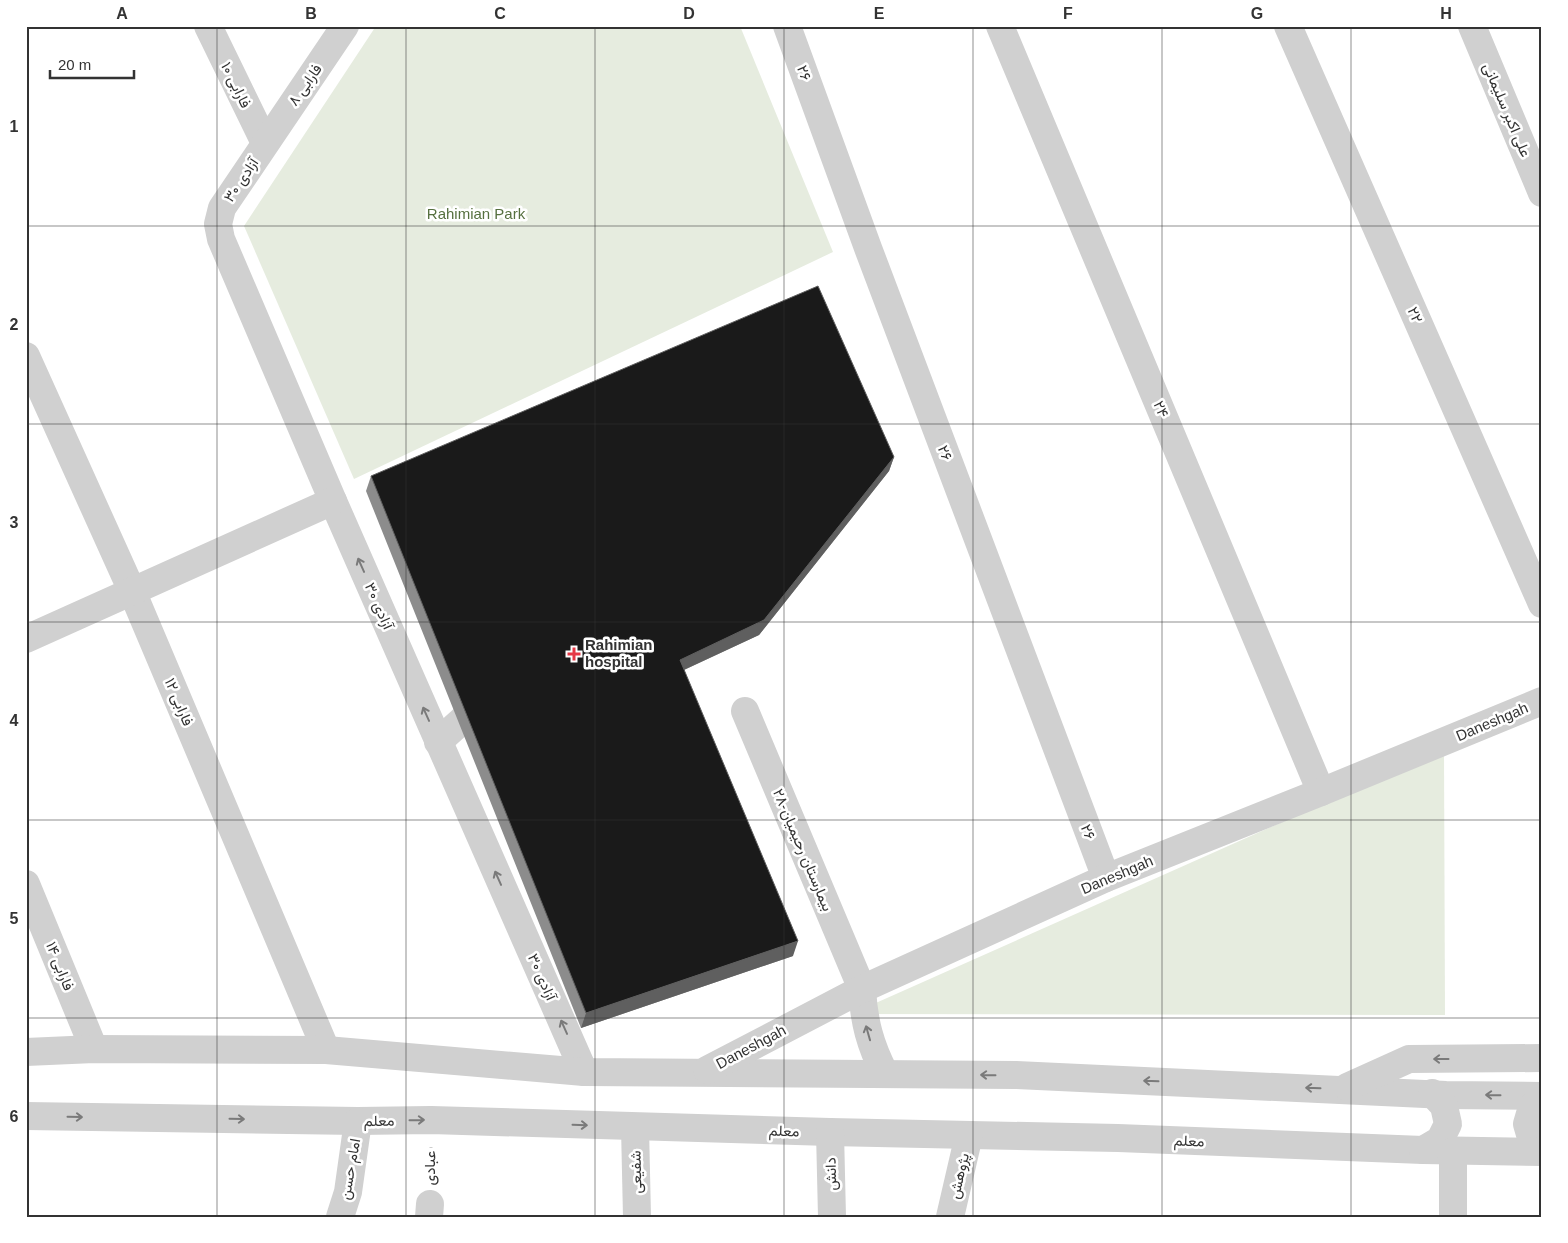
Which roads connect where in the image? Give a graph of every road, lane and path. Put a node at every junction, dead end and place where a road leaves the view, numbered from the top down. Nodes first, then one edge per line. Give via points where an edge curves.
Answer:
1 (208, 26) edge
2 (345, 26) edge
3 (787, 26) edge
4 (1000, 26) edge
5 (1288, 26) edge
6 (1472, 26) edge
7 (265, 143) junction
8 (1542, 193) edge
9 (26, 356) edge
10 (333, 501) junction
11 (132, 592) junction
12 (1542, 604) edge
13 (26, 639) edge
14 (505, 689) edge
15 (1542, 701) edge
16 (745, 711) dead end
17 (438, 742) junction
18 (1321, 792) junction
19 (1106, 878) junction
20 (26, 884) edge
21 (862, 989) junction
22 (94, 1049) junction
23 (326, 1050) junction
24 (26, 1052) edge
25 (1542, 1058) edge
26 (584, 1072) junction
27 (703, 1072) junction
28 (885, 1074) junction
29 (1341, 1089) junction
30 (1432, 1093) junction
31 (1542, 1097) edge
32 (26, 1116) edge
33 (431, 1120) junction
34 (358, 1122) junction
35 (635, 1127) junction
36 (830, 1132) junction
37 (969, 1135) junction
38 (1423, 1150) junction
39 (1453, 1151) junction
40 (1542, 1151) edge
41 (429, 1210) edge
42 (340, 1217) edge
43 (637, 1217) edge
44 (832, 1217) edge
45 (950, 1217) edge
46 (1454, 1217) edge

1 - 7 street, فارابی ۱۰
2 - 7 street, فارابی ۸
3 - 19 street, ۲۶
4 - 18 street, ۲۴
5 - 12 street, ۲۲
6 - 8 street, علی اکبر سلیمانی
7 - 10 street, آزادی ۳۰ via 222,208 218,224 225,248
9 - 11 street, فارابی ۱۲
10 - 11 street
17 -> 10 street, آزادی ۳۰
11 - 13 street
11 - 23 street, فارابی ۱۲
14 - 17 street via 487,698
15 - 18 street, Daneshgah
16 - 21 street, ۲۸-بیمارستان رحیمیان
26 -> 17 street, آزادی ۳۰
18 - 19 street, Daneshgah
19 - 21 street, Daneshgah
20 - 22 street, فارابی ۱۴
21 - 27 street, Daneshgah
28 -> 21 street, ۲۸-بیمارستان رحیمیان via 866,1030
22 - 23 street
22 - 24 street
23 - 26 street
25 -> 29 street via 1409,1059
26 - 27 street
27 - 28 street
29 -> 28 street via 1016,1075
29 - 30 street
31 -> 30 street
30 - 38 street via 1444,1106 1448,1124 1440,1140
31 - 40 street via 1532,1107 1527,1124 1532,1141
32 -> 34 street, معلم
34 -> 33 street, معلم
33 -> 35 street, معلم
33 - 41 path, عبادی
34 - 42 street, امام حسن via 348,1192
35 - 36 street, معلم
35 - 43 street, شفیعی
36 - 37 street, معلم
36 - 44 street, دانش
37 - 38 street, معلم
37 - 45 street, پژوهش
38 - 39 street, معلم
39 - 40 street, معلم
39 - 46 street

